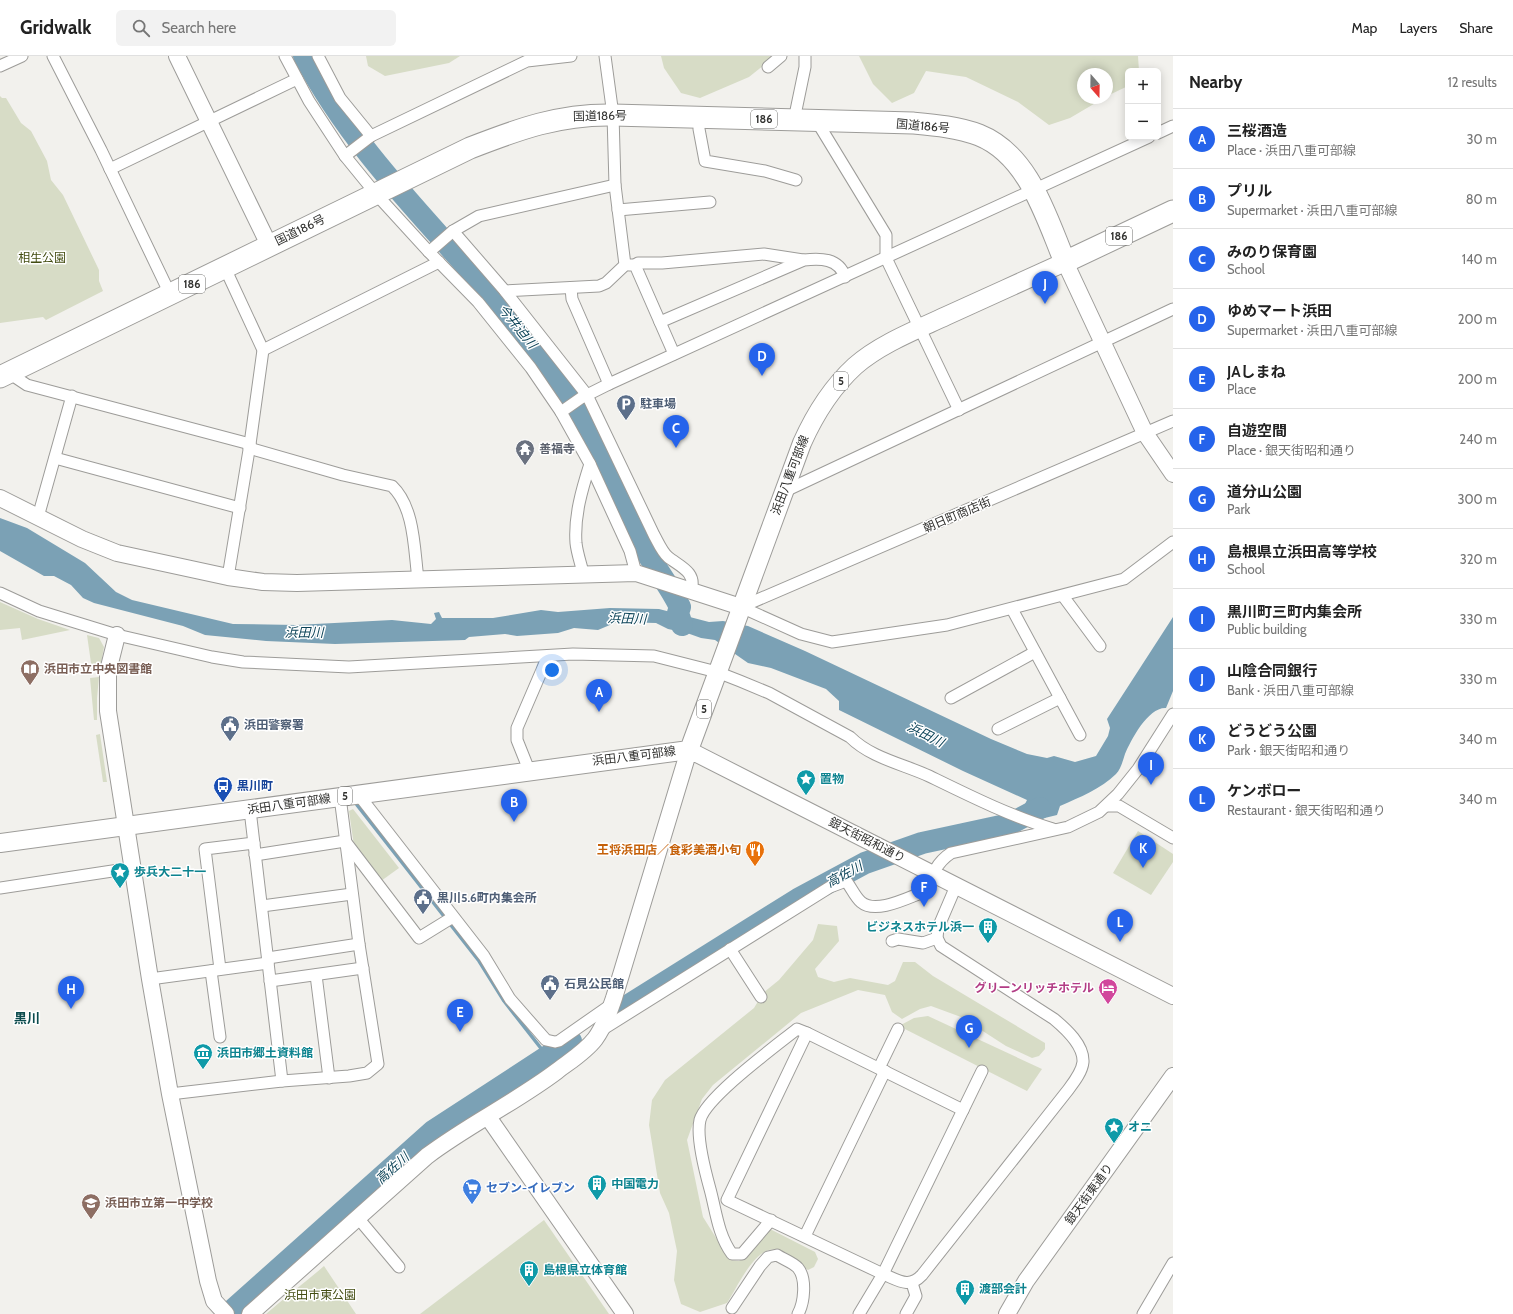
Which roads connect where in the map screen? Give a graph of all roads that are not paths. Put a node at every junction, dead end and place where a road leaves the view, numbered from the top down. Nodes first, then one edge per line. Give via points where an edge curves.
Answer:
1 (22, 56) edge
2 (53, 56) edge
3 (177, 56) edge
4 (285, 56) edge
5 (318, 56) edge
6 (571, 56) edge
7 (605, 56) edge
8 (781, 56) edge
9 (805, 56) edge
10 (0, 66) edge
11 (768, 67) dead end
12 (297, 79) junction
13 (613, 115) junction
14 (699, 118) junction
15 (794, 120) junction
16 (816, 120) junction
17 (208, 121) junction
18 (1173, 126) edge
19 (1161, 132) edge
20 (370, 137) junction
21 (1142, 140) edge
22 (348, 154) junction
23 (110, 169) junction
24 (796, 180) dead end
25 (615, 185) junction
26 (1034, 190) junction
27 (380, 192) junction
28 (710, 202) dead end
29 (618, 210) junction
30 (1173, 211) edge
31 (451, 233) junction
32 (270, 245) junction
33 (431, 251) junction
34 (886, 258) junction
35 (804, 260) junction
36 (439, 262) junction
37 (1065, 262) junction
38 (630, 265) junction
39 (225, 268) junction
40 (845, 277) junction
41 (571, 288) junction
42 (505, 290) junction
43 (170, 294) junction
44 (1173, 309) edge
45 (660, 322) junction
46 (920, 328) junction
47 (1102, 343) junction
48 (263, 350) junction
49 (674, 354) junction
50 (4, 375) edge
51 (609, 384) junction
52 (72, 396) junction
53 (584, 396) junction
54 (959, 410) junction
55 (562, 411) junction
56 (1173, 421) edge
57 (1145, 433) junction
58 (249, 446) junction
59 (55, 458) junction
60 (590, 464) junction
61 (1173, 474) edge
62 (783, 492) junction
63 (0, 498) edge
64 (240, 508) junction
65 (38, 517) junction
66 (1173, 542) edge
67 (636, 573) junction
68 (583, 574) junction
69 (228, 577) junction
70 (418, 579) junction
71 (691, 590) junction
72 (0, 593) edge
73 (1064, 596) junction
74 (1012, 609) junction
75 (740, 610) junction
76 (117, 635) junction
77 (1100, 646) dead end
78 (1036, 652) junction
79 (548, 656) junction
80 (718, 671) junction
81 (951, 698) dead end
82 (1060, 698) junction
83 (1173, 714) edge
84 (998, 729) dead end
85 (1080, 735) dead end
86 (689, 750) junction
87 (529, 770) junction
88 (358, 794) junction
89 (340, 797) junction
90 (1107, 806) junction
91 (250, 810) junction
92 (126, 825) junction
93 (1053, 829) junction
94 (1173, 838) edge
95 (345, 841) junction
96 (0, 843) edge
97 (254, 843) junction
98 (255, 855) junction
99 (132, 868) junction
100 (932, 874) junction
101 (956, 886) junction
102 (0, 888) edge
103 (352, 894) junction
104 (262, 906) junction
105 (449, 920) junction
106 (937, 938) junction
107 (892, 941) dead end
108 (359, 944) junction
109 (730, 949) junction
110 (268, 960) junction
111 (363, 968) junction
112 (216, 970) junction
113 (316, 975) junction
114 (150, 979) junction
115 (270, 981) junction
116 (1173, 996) edge
117 (761, 997) dead end
118 (612, 1004) junction
119 (898, 1029) dead end
120 (600, 1031) junction
121 (807, 1033) junction
122 (220, 1037) dead end
123 (882, 1069) junction
124 (982, 1071) dead end
125 (1173, 1076) edge
126 (329, 1078) junction
127 (282, 1081) junction
128 (170, 1094) junction
129 (963, 1110) junction
130 (488, 1117) junction
131 (711, 1192) junction
132 (727, 1200) junction
133 (358, 1218) junction
134 (771, 1220) junction
135 (805, 1236) junction
136 (1173, 1263) edge
137 (399, 1267) dead end
138 (883, 1274) junction
139 (912, 1283) junction
140 (732, 1308) dead end
141 (220, 1309) edge
142 (250, 1314) edge
143 (625, 1314) edge
144 (798, 1314) edge
145 (859, 1314) edge
146 (906, 1314) edge
147 (1006, 1314) edge
148 (1144, 1314) edge

1 - 10 street
2 - 23 street
3 - 17 street
4 - 12 street
5 - 20 street via 340,98
6 - 20 street via 527,61
7 - 13 street
8 - 11 street
9 - 15 street
12 - 17 street
12 - 22 street
13 - 14 highway, 国道186号 / 186
13 - 25 street
13 - 27 highway, 国道186号 / 186 via 567,117 520,128 470,148
14 - 15 highway, 国道186号 / 186
14 - 24 street via 705,161 765,171
15 - 16 highway, 国道186号 / 186
16 - 26 highway, 国道186号 / 186 via 913,123 952,127 979,135 1002,147
16 - 34 street via 886,235
17 - 23 street
17 - 32 street
18 - 19 street
20 - 22 street
21 - 26 street
22 - 27 street
23 - 43 street
25 - 29 street
25 - 31 street via 479,216
26 - 34 street
26 - 37 highway, 国道186号 / 186
27 - 32 highway, 国道186号 / 186
27 - 33 street
28 - 29 street
29 - 38 street
30 - 37 highway, 186
31 - 33 street
31 - 42 street
32 - 39 highway, 国道186号 / 186
33 - 36 street
34 - 40 street
34 - 46 street
35 - 38 street via 764,254
35 - 40 street via 824,259 832,262 844,272
35 - 45 street
36 - 48 street
36 - 55 street via 478,302
37 - 46 main road, 浜田八重可部線 / 5
37 - 47 street
38 - 41 street via 599,286
38 - 45 street
39 - 43 highway, 国道186号 / 186
39 - 48 street
40 - 49 street
41 - 42 street
41 - 51 street via 572,299
42 - 53 street
43 - 50 highway, 国道186号 / 186
44 - 47 street
45 - 49 street
46 - 54 street
46 - 62 main road, 浜田八重可部線 / 5 via 871,354 839,383 811,423
47 - 54 street
47 - 57 street
48 - 58 street
49 - 51 street
50 - 52 street via 27,385
51 - 53 street
52 - 58 street
52 - 59 street
53 - 55 street
53 - 71 street via 657,542 668,557 680,564 691,576 694,583
54 - 62 street
55 - 60 street
56 - 57 street, 朝日町商店街
57 - 61 street
57 - 75 street, 朝日町商店街
58 - 64 street
58 - 70 street via 343,475 392,486 409,518
59 - 64 street
59 - 65 street
60 - 67 street via 630,551
60 - 68 street via 578,512 576,533 576,545
62 - 75 main road, 浜田八重可部線 / 5
63 - 65 street
64 - 69 street
65 - 69 street via 117,553
66 - 73 street via 1124,579
67 - 68 street
67 - 71 street
68 - 70 street
69 - 70 street via 297,583
71 - 75 street
72 - 76 street via 39,611
73 - 74 street
73 - 77 street
74 - 75 street via 947,626 832,642 801,634
74 - 78 street
75 - 80 main road, 浜田八重可部線 / 5
76 - 79 street via 212,657 293,665 378,666
76 - 92 street via 108,671 107,700
78 - 81 street
78 - 82 street
79 - 80 street via 654,656
79 - 87 street via 516,728 517,740
80 - 86 main road, 浜田八重可部線 / 5
80 - 93 street via 815,717 850,737 861,748 929,776 1011,815
82 - 84 street
82 - 85 street
83 - 90 street via 1138,769
86 - 87 main road, 浜田八重可部線 / 5
86 - 100 street, 銀天街昭和通り
86 - 118 street
87 - 88 main road, 浜田八重可部線 / 5
88 - 89 main road, 浜田八重可部線 / 5
88 - 105 street
89 - 91 main road, 浜田八重可部線 / 5
89 - 95 street
90 - 93 street via 1068,827
90 - 94 street via 1119,806
91 - 92 main road, 浜田八重可部線 / 5
91 - 97 street
92 - 96 main road, 浜田八重可部線 / 5
92 - 99 street
93 - 100 street via 951,853 942,859
95 - 98 street
95 - 103 street
95 - 105 street via 419,938
97 - 98 street
97 - 112 street via 205,849
98 - 104 street
99 - 102 street
99 - 114 street
100 - 101 street, 銀天街昭和通り
100 - 109 street via 926,891 892,904 874,907 860,901 846,881 830,887
101 - 106 street via 938,928
101 - 116 street, 銀天街昭和通り
103 - 104 street
103 - 108 street
104 - 110 street
105 - 118 street via 484,956 510,999 546,1040 559,1041
106 - 107 street via 923,943 898,939
106 - 139 street via 941,946 1054,1019 1069,1032 1079,1048 1083,1062 1068,1090 922,1275
108 - 110 street
108 - 111 street
109 - 117 street
109 - 120 street
110 - 112 street
110 - 115 street
111 - 113 street
111 - 126 street via 378,1064 367,1072
112 - 114 street
112 - 122 street
113 - 115 street
113 - 126 street
114 - 128 street
115 - 127 street
118 - 120 street
119 - 123 street
120 - 130 street via 586,1049
121 - 123 street
121 - 131 street via 797,1029 706,1106 700,1118 700,1136
121 - 132 street
123 - 129 street
123 - 135 street
124 - 129 street
125 - 147 street, 銀天街東通り via 1026,1282
126 - 127 street
127 - 128 street
128 - 141 street via 208,1281
129 - 138 street
130 - 133 street via 427,1156
130 - 143 street
131 - 132 street
131 - 134 street via 721,1235 732,1254 742,1254
132 - 134 street
133 - 137 street
133 - 142 street
134 - 135 street
135 - 138 street
136 - 148 street
138 - 139 street
138 - 145 street
139 - 146 street via 916,1296
140 - 144 street via 760,1266 768,1257 777,1255 797,1267 802,1275 802,1300

